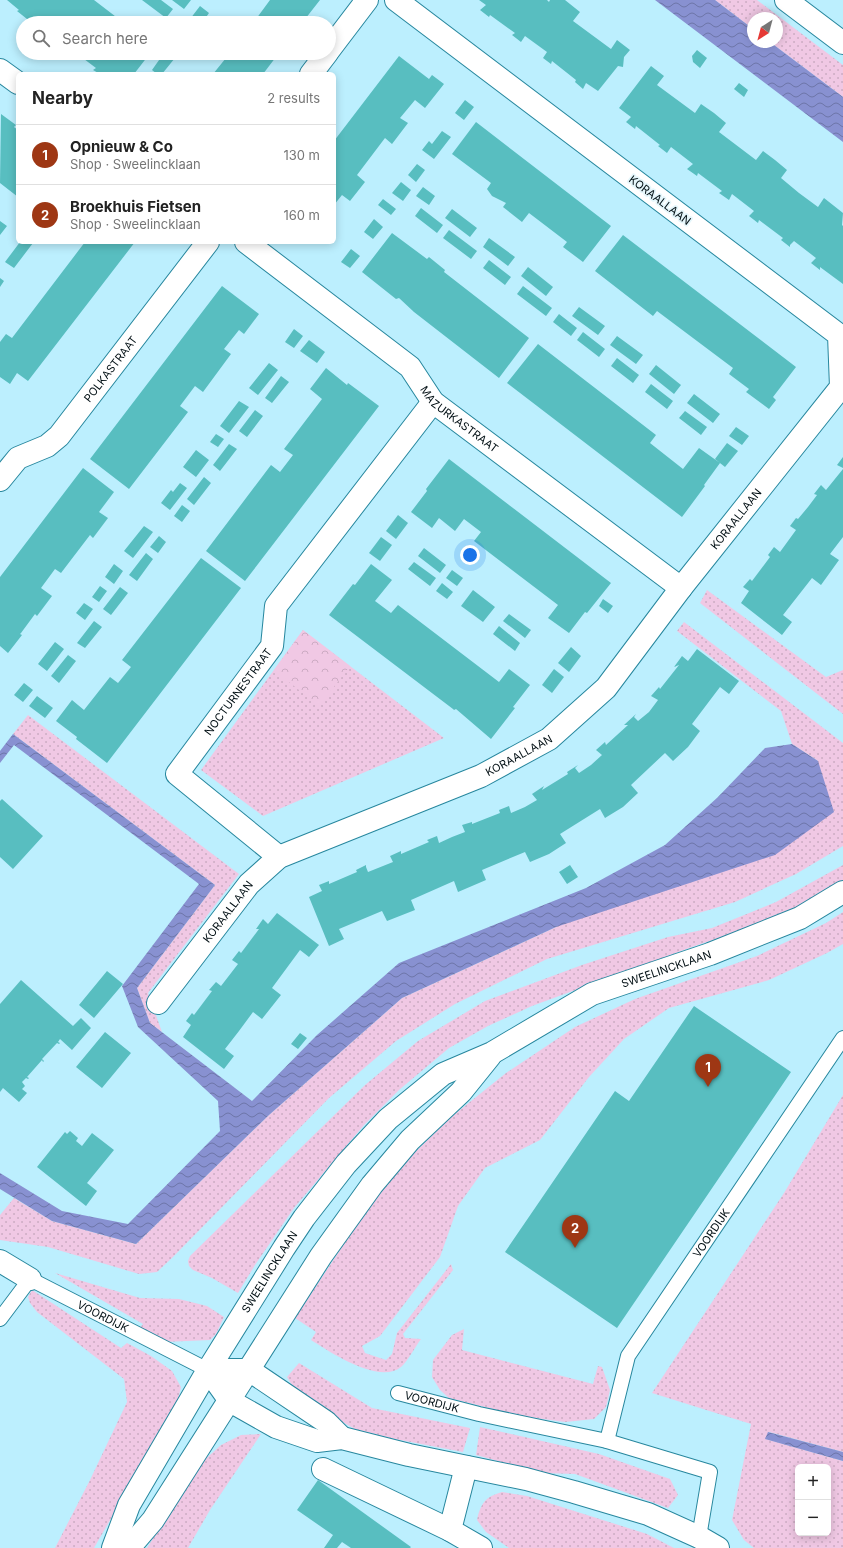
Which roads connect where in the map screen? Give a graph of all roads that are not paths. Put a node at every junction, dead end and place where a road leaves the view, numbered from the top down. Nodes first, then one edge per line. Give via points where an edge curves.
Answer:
1 (367, 0) edge
2 (396, 0) edge
3 (786, 0) edge
4 (336, 41) edge
5 (843, 43) edge
6 (322, 60) edge
7 (0, 70) edge
8 (313, 72) edge
9 (16, 82) edge
10 (206, 244) edge
11 (249, 244) edge
12 (432, 402) junction
13 (0, 480) edge
14 (681, 588) junction
15 (279, 857) junction
16 (843, 892) edge
17 (158, 1003) dead end
18 (843, 1038) edge
19 (492, 1053) junction
20 (0, 1261) edge
21 (30, 1279) junction
22 (0, 1319) edge
23 (208, 1370) junction
24 (249, 1370) junction
25 (398, 1393) dead end
26 (230, 1401) junction
27 (342, 1438) junction
28 (607, 1441) junction
29 (466, 1467) junction
30 (323, 1469) dead end
31 (450, 1530) junction
32 (699, 1537) junction
33 (113, 1548) edge
34 (129, 1548) edge
35 (480, 1548) edge
36 (718, 1548) edge

1 - 4 street
2 - 14 street, KORAALLAAN via 839,335 841,387
3 - 5 street
6 - 8 street
7 - 9 street
10 - 13 street, POLKASTRAAT via 59,436 47,446 18,458
11 - 12 street, MAZURKASTRAAT via 410,367
12 - 14 street, MAZURKASTRAAT
12 - 15 street, NOCTURNESTRAAT via 276,606 272,646 177,774
14 - 15 street, KORAALLAAN via 606,688 549,739 481,776
15 - 17 street, KORAALLAAN via 249,884
16 - 19 street, SWEELINCKLAAN via 800,918 710,954 592,994
18 - 28 lane, VOORDIJK via 628,1356
19 - 23 street, SWEELINCKLAAN via 442,1074 388,1119 346,1164 304,1218
19 - 24 street, SWEELINCKLAAN via 461,1092 410,1140 372,1185 322,1256
20 - 21 street, VOORDIJK
21 - 22 lane
21 - 23 lane, VOORDIJK
23 - 24 street, VOORDIJK
23 - 26 street, VOORDIJK
23 - 33 street, SWEELINCKLAAN via 128,1505
24 - 26 street, SWEELINCKLAAN
24 - 27 street via 326,1422
25 - 28 lane, VOORDIJK via 479,1414
26 - 27 street, VOORDIJK via 276,1427 317,1441
26 - 34 street, SWEELINCKLAAN via 153,1520
27 - 29 street, VOORDIJK
28 - 32 lane, VOORDIJK via 710,1472
29 - 31 street
29 - 32 street, VOORDIJK via 526,1479 621,1505
30 - 31 street
31 - 35 street
32 - 36 street, VOORDIJK

